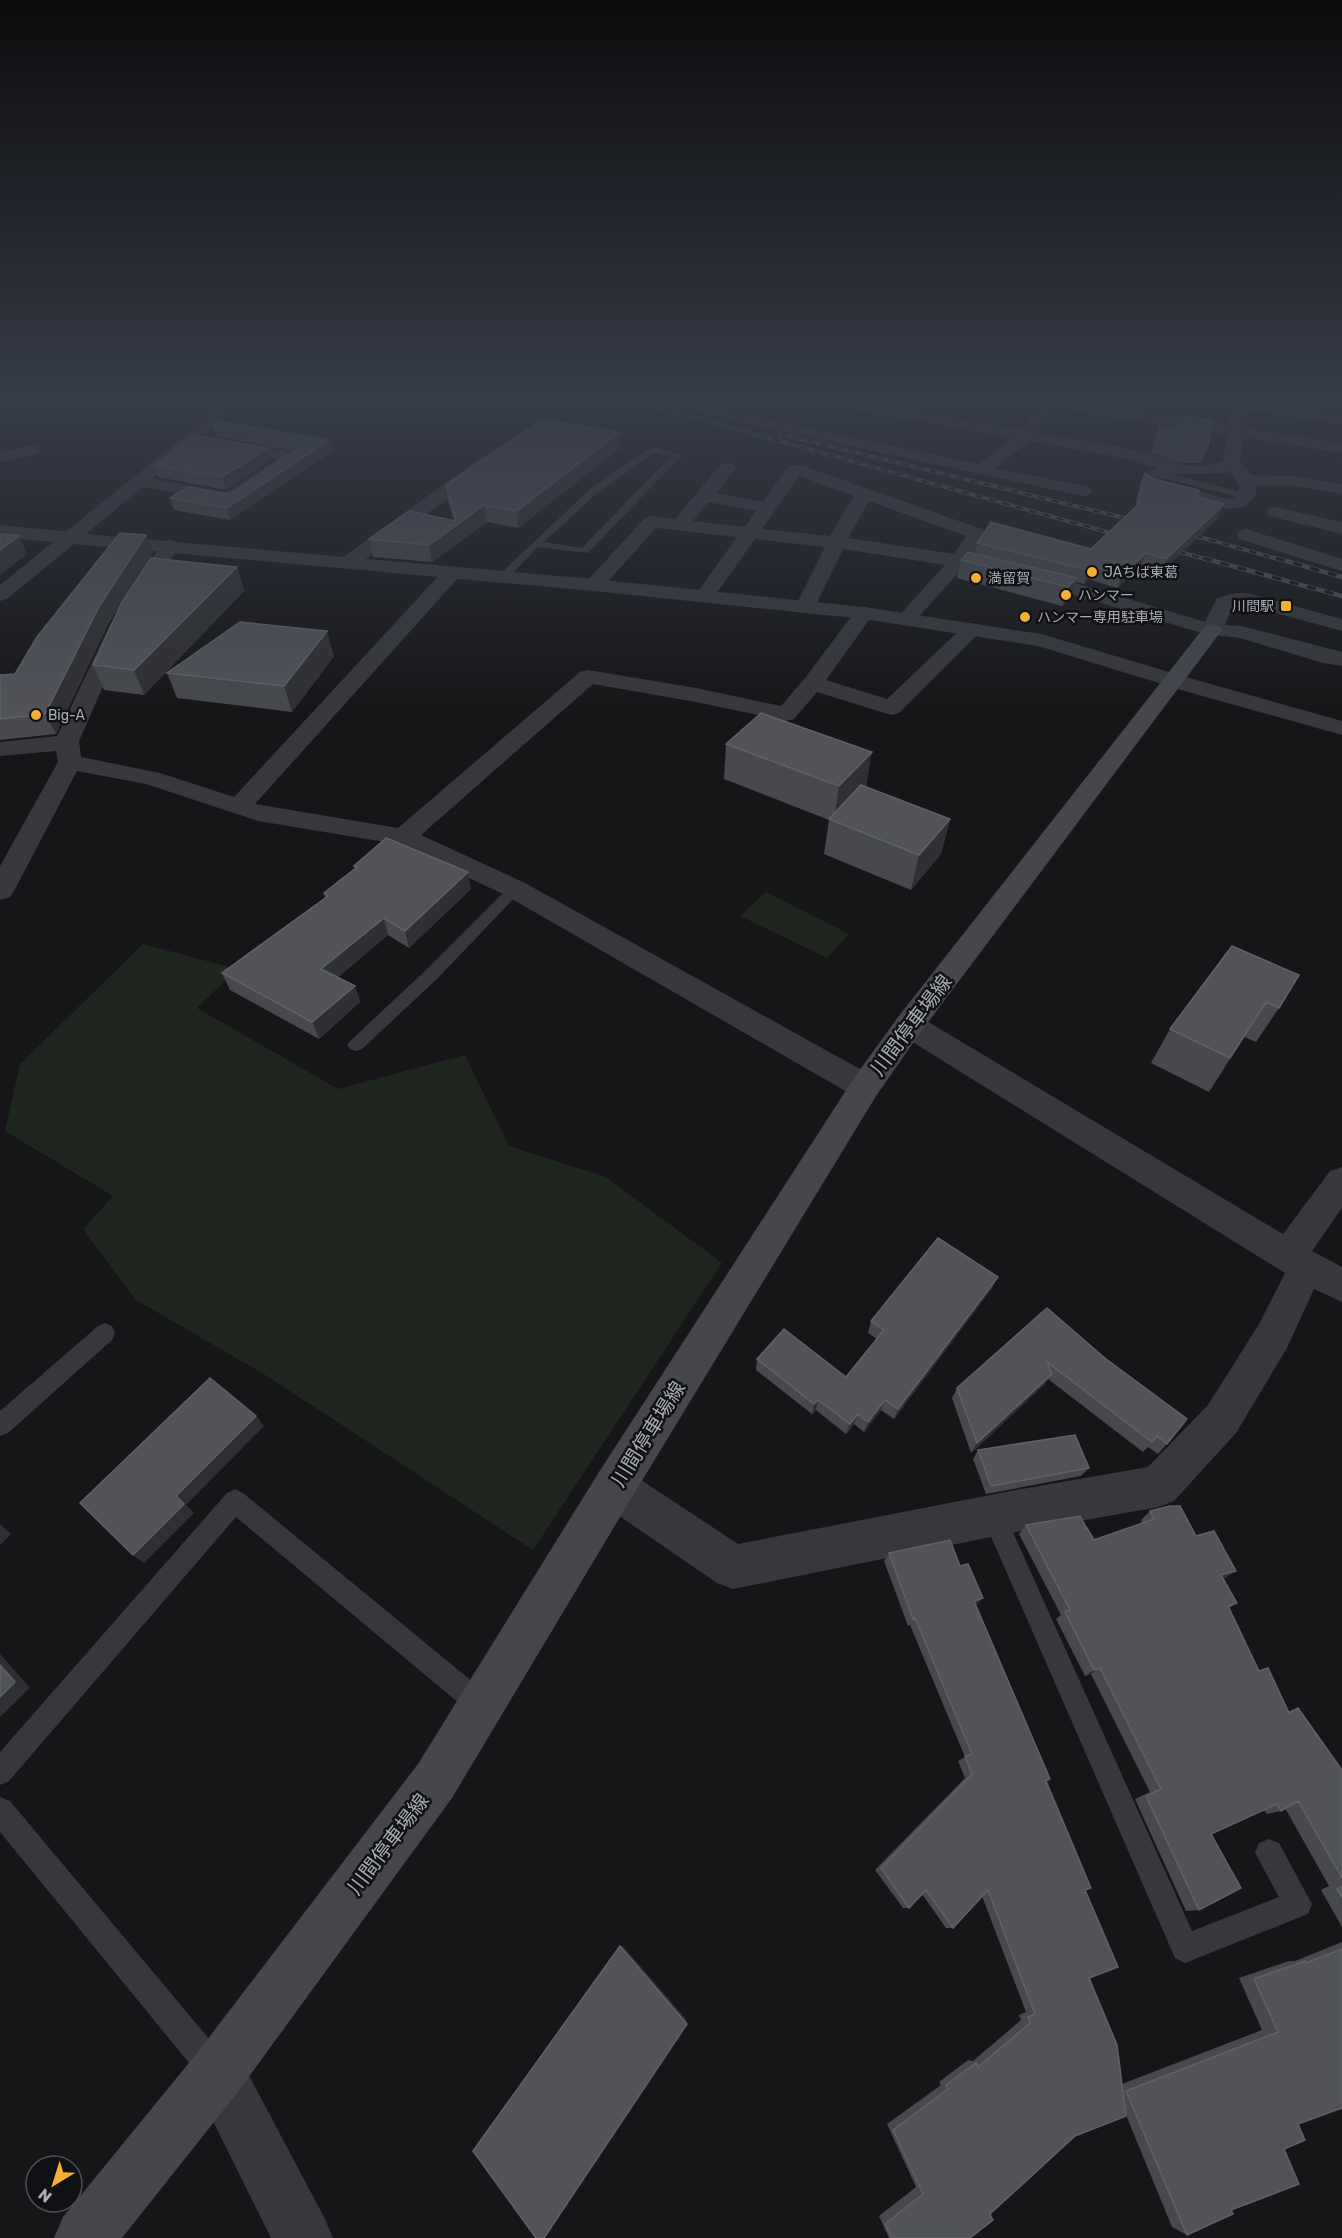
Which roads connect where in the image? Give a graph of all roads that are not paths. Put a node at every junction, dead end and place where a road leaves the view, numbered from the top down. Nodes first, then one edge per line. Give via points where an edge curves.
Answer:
1 (113, 502) edge
2 (431, 502) edge
3 (582, 502) edge
4 (631, 502) edge
5 (699, 502) edge
6 (738, 502) edge
7 (771, 502) edge
8 (859, 502) edge
9 (888, 502) edge
10 (1221, 502) edge
11 (1239, 502) edge
12 (767, 508) junction
13 (1275, 512) dead end
14 (680, 525) junction
15 (1342, 528) edge
16 (0, 531) edge
17 (749, 533) junction
18 (1246, 535) dead end
19 (72, 538) junction
20 (836, 543) junction
21 (536, 544) junction
22 (170, 546) junction
23 (959, 561) junction
24 (349, 562) junction
25 (1342, 564) edge
26 (452, 573) junction
27 (503, 577) junction
28 (594, 585) junction
29 (0, 595) edge
30 (704, 597) junction
31 (805, 607) junction
32 (864, 613) junction
33 (906, 619) junction
34 (1342, 625) edge
35 (1224, 626) junction
36 (972, 629) junction
37 (1338, 659) edge
38 (1175, 681) junction
39 (813, 683) junction
40 (1342, 728) edge
41 (0, 749) edge
42 (69, 751) junction
43 (238, 807) junction
44 (390, 840) junction
45 (515, 889) junction
46 (0, 891) edge
47 (909, 1025) junction
48 (356, 1045) dead end
49 (865, 1087) junction
50 (1342, 1180) edge
51 (1297, 1261) junction
52 (1342, 1286) edge
53 (105, 1333) dead end
54 (0, 1425) edge
55 (614, 1487) junction
56 (994, 1516) junction
57 (481, 1705) junction
58 (0, 1772) edge
59 (0, 1811) edge
60 (1269, 1853) dead end
61 (218, 2073) junction
62 (84, 2238) edge
63 (303, 2238) edge

1 - 19 street
2 - 24 street
3 - 21 lane
4 - 21 lane via 584,551
5 - 14 street
6 - 12 street
7 - 12 street
8 - 20 street
9 - 23 street via 977,534
10 - 11 street
12 - 17 street
13 - 15 street
14 - 17 street
14 - 28 street via 651,522
16 - 19 street
17 - 20 street
17 - 30 street
18 - 25 street
19 - 22 street
19 - 29 street
20 - 23 street
20 - 31 street
21 - 27 lane
22 - 24 street
22 - 42 street via 120,625
23 - 33 street
23 - 35 street via 1047,579
24 - 26 street
26 - 27 street
26 - 43 street
27 - 28 street
28 - 30 street
30 - 31 street
31 - 32 street
32 - 33 street
32 - 39 street
33 - 36 street
34 - 35 street via 1236,598 1224,602
35 - 37 street
35 - 38 main road, 川間停車場線
36 - 38 street via 1041,640
36 - 39 street via 891,708
38 - 40 street
38 - 47 main road, 川間停車場線
39 - 44 street via 786,714 588,677
41 - 42 street via 48,746
42 - 43 street
42 - 46 street
43 - 44 street
44 - 45 street
45 - 48 lane
45 - 49 street
47 - 49 main road, 川間停車場線
47 - 51 street
49 - 55 main road, 川間停車場線
50 - 51 street
51 - 52 street
51 - 56 street via 1273,1336 1222,1419 1159,1486
53 - 54 lane
55 - 56 street via 733,1567
55 - 57 main road, 川間停車場線
56 - 60 lane via 1185,1948 1298,1904
57 - 58 lane via 235,1500
57 - 61 main road, 川間停車場線 via 435,1781
59 - 61 lane
61 - 62 main road, 川間停車場線
61 - 63 street

